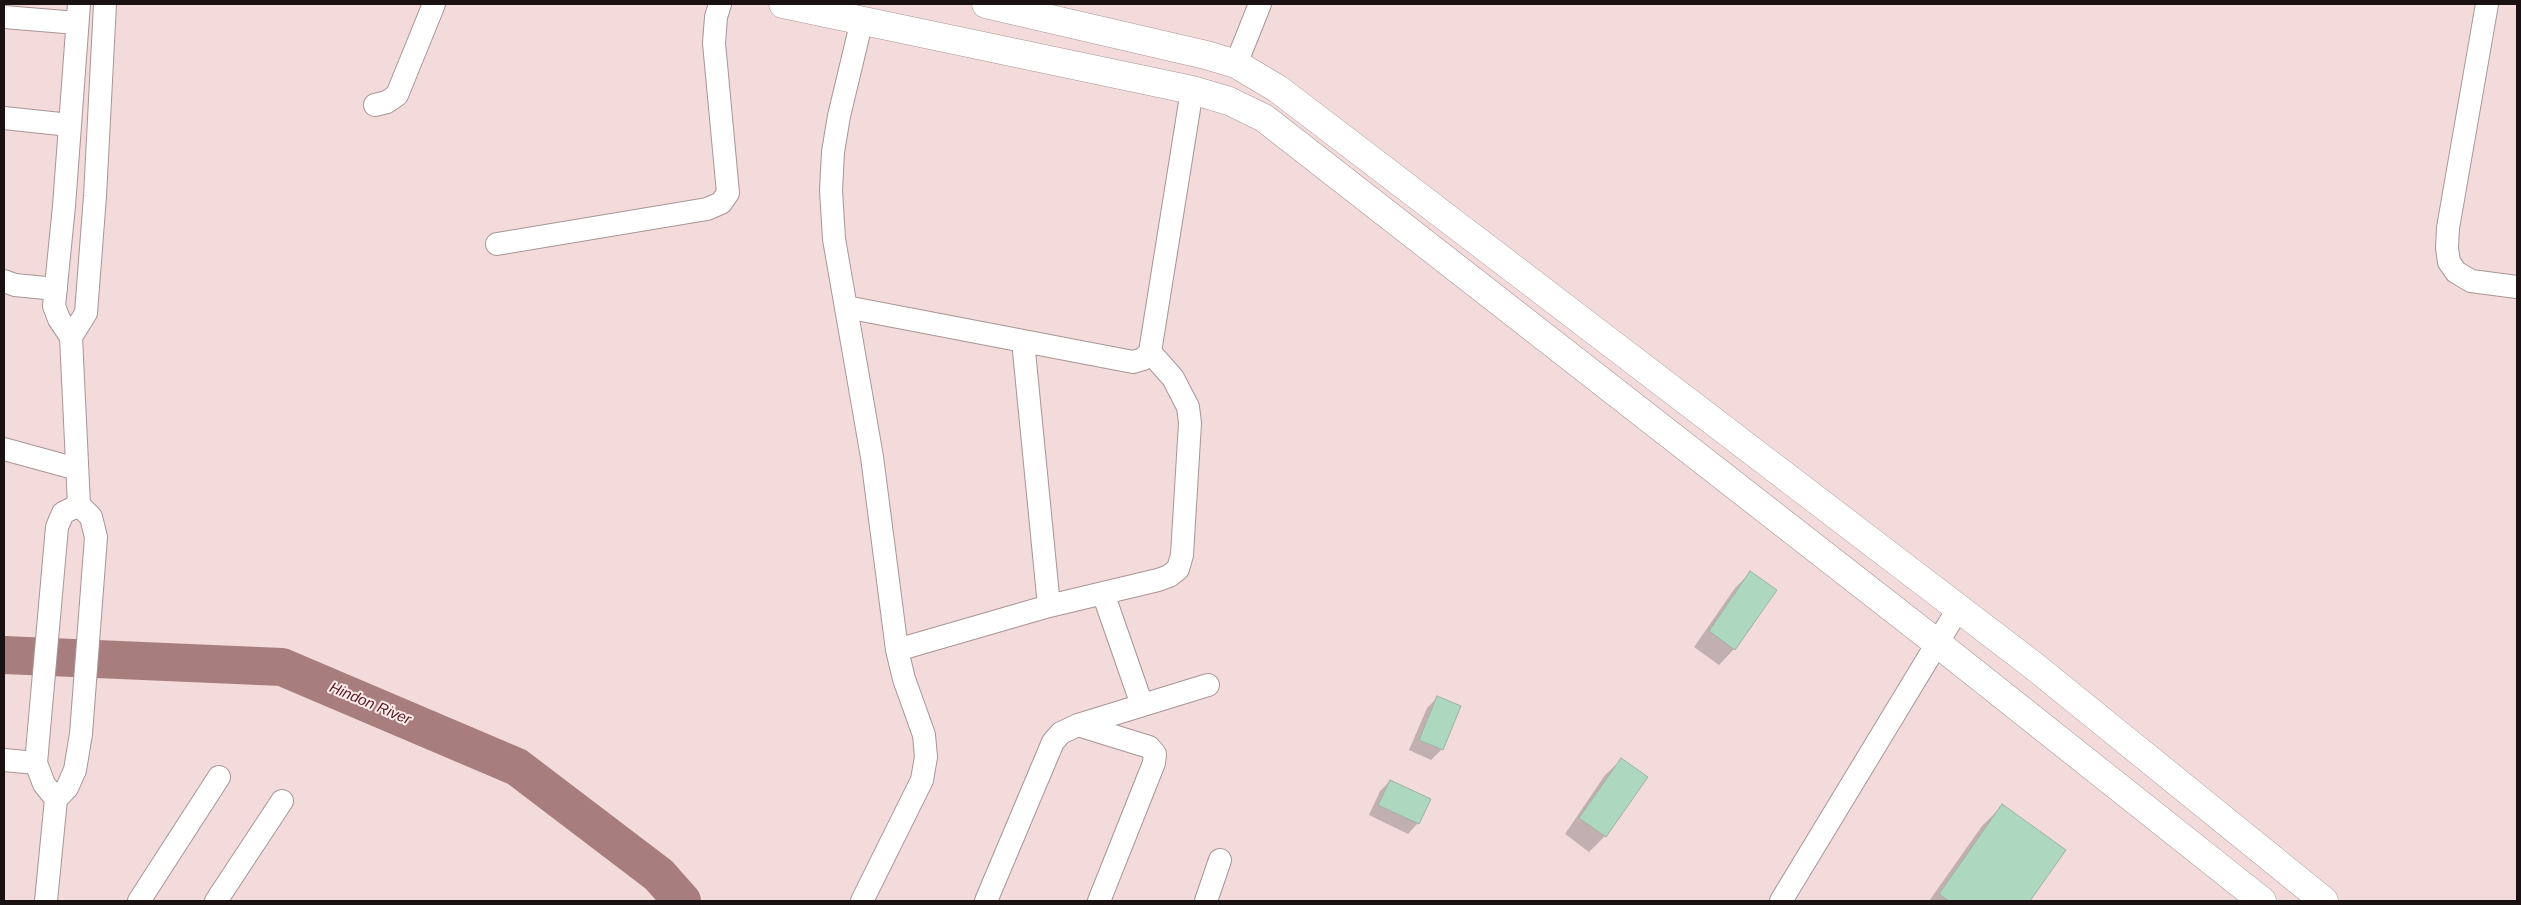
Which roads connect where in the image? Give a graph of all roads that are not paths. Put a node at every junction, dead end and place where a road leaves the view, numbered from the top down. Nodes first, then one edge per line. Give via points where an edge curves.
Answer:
1 (105, 4) edge
2 (434, 4) edge
3 (720, 4) edge
4 (782, 4) edge
5 (986, 4) edge
6 (1260, 4) edge
7 (2488, 4) edge
8 (78, 13) edge
9 (4, 17) edge
10 (862, 20) junction
11 (1236, 64) junction
12 (1192, 90) junction
13 (375, 105) dead end
14 (4, 118) edge
15 (70, 125) junction
16 (497, 244) dead end
17 (4, 281) edge
18 (2517, 288) edge
19 (56, 290) junction
20 (846, 307) junction
21 (71, 337) junction
22 (1022, 340) junction
23 (1150, 352) junction
24 (4, 449) edge
25 (77, 469) junction
26 (79, 505) junction
27 (1103, 592) junction
28 (1049, 606) junction
29 (1958, 608) junction
30 (1937, 643) junction
31 (898, 650) junction
32 (1208, 685) dead end
33 (1142, 705) junction
34 (1078, 725) junction
35 (4, 760) edge
36 (36, 763) junction
37 (219, 777) dead end
38 (56, 800) junction
39 (282, 801) dead end
40 (1220, 860) dead end
41 (46, 901) edge
42 (139, 901) edge
43 (216, 901) edge
44 (862, 901) edge
45 (986, 901) edge
46 (1099, 901) edge
47 (1206, 901) edge
48 (1781, 901) edge
49 (2262, 901) edge
50 (2324, 901) edge

1 - 21 street via 86,313
2 - 13 street via 397,95 388,102
3 - 16 street via 714,43 728,193 721,203 707,209
4 - 10 highway
5 - 11 highway
6 - 11 street
7 - 18 street via 2447,248 2449,262 2456,272 2471,281
8 - 9 street
8 - 15 street
10 - 12 highway
10 - 20 street via 839,116 832,181 834,239
11 - 29 highway via 1278,89
12 - 23 street
12 - 30 highway via 1230,101 1264,118
14 - 15 street
15 - 19 street
17 - 19 street
19 - 21 street via 54,306
20 - 22 street
20 - 31 street via 872,457
21 - 25 street
22 - 23 street via 1133,362
22 - 28 street
23 - 27 street via 1173,378 1188,407 1190,423 1182,556 1178,569 1169,576
24 - 25 street
25 - 26 street
26 - 36 street via 63,513 57,527
26 - 38 street via 91,518 96,537 75,770 67,788
27 - 28 street
27 - 33 street
28 - 31 street
29 - 30 street
29 - 50 highway
30 - 48 street
30 - 49 highway
31 - 44 street via 904,679 924,735 926,757 922,780
32 - 33 street
33 - 34 street
34 - 45 street via 1061,733 1053,742
34 - 46 street via 1149,747 1155,754
35 - 36 street
36 - 38 street via 44,784
37 - 42 street
38 - 41 street
39 - 43 street
40 - 47 street

